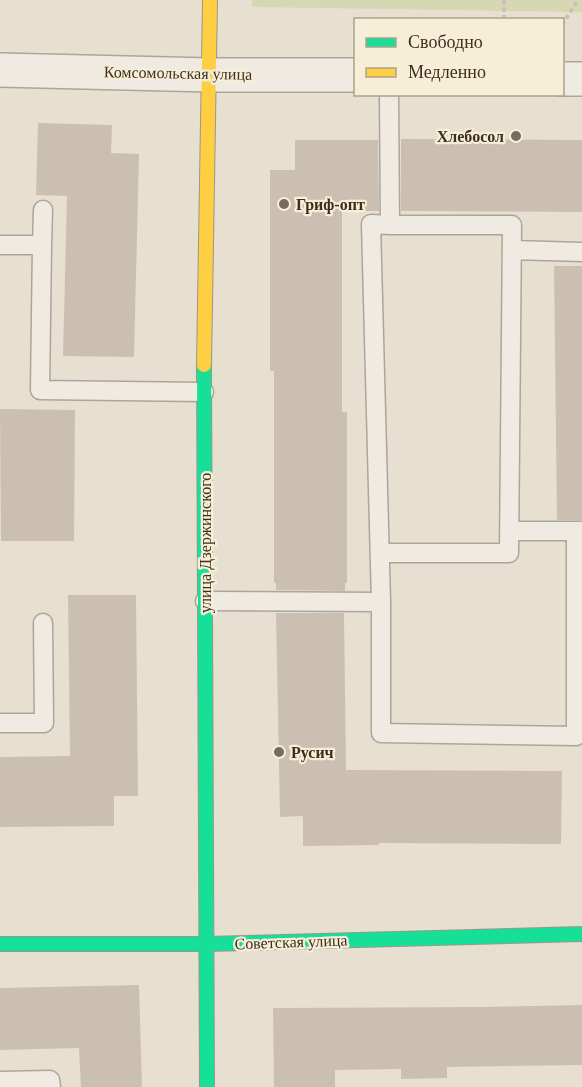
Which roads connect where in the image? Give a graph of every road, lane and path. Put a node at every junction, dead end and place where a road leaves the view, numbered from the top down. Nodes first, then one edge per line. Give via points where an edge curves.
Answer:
1 (210, 0) edge
2 (504, 0) edge
3 (578, 0) edge
4 (504, 18) edge
5 (564, 22) edge
6 (0, 70) edge
7 (210, 75) junction
8 (354, 75) edge
9 (564, 79) edge
10 (582, 79) edge
11 (389, 96) edge
12 (43, 210) dead end
13 (390, 225) junction
14 (0, 244) edge
15 (42, 245) junction
16 (512, 250) junction
17 (582, 252) edge
18 (204, 392) junction
19 (510, 531) junction
20 (579, 531) edge
21 (381, 553) junction
22 (206, 601) junction
23 (381, 602) junction
24 (43, 623) dead end
25 (0, 723) edge
26 (582, 934) edge
27 (0, 944) edge
28 (206, 944) junction
29 (0, 1081) edge
30 (51, 1087) edge
31 (207, 1087) edge

1 - 7 street, улица Дзержинского
2 - 4 path
3 - 5 path
6 - 7 street, Комсомольская улица
7 - 8 street, Комсомольская улица
7 - 18 street, улица Дзержинского
9 - 10 street
11 - 13 lane
12 - 15 lane
13 - 16 lane via 512,225
13 - 21 lane via 371,224
14 - 15 lane
15 - 18 lane via 40,390
16 - 17 lane
16 - 19 lane
18 - 22 street, улица Дзержинского
19 - 20 lane
19 - 21 lane via 509,553
20 - 23 lane via 576,736 381,733
21 - 23 lane
22 - 23 lane
22 - 28 street, улица Дзержинского
24 - 25 lane via 44,723
26 - 28 street, Советская улица
27 - 28 street, Советская улица
28 - 31 street, улица Дзержинского
29 - 30 lane via 51,1080

